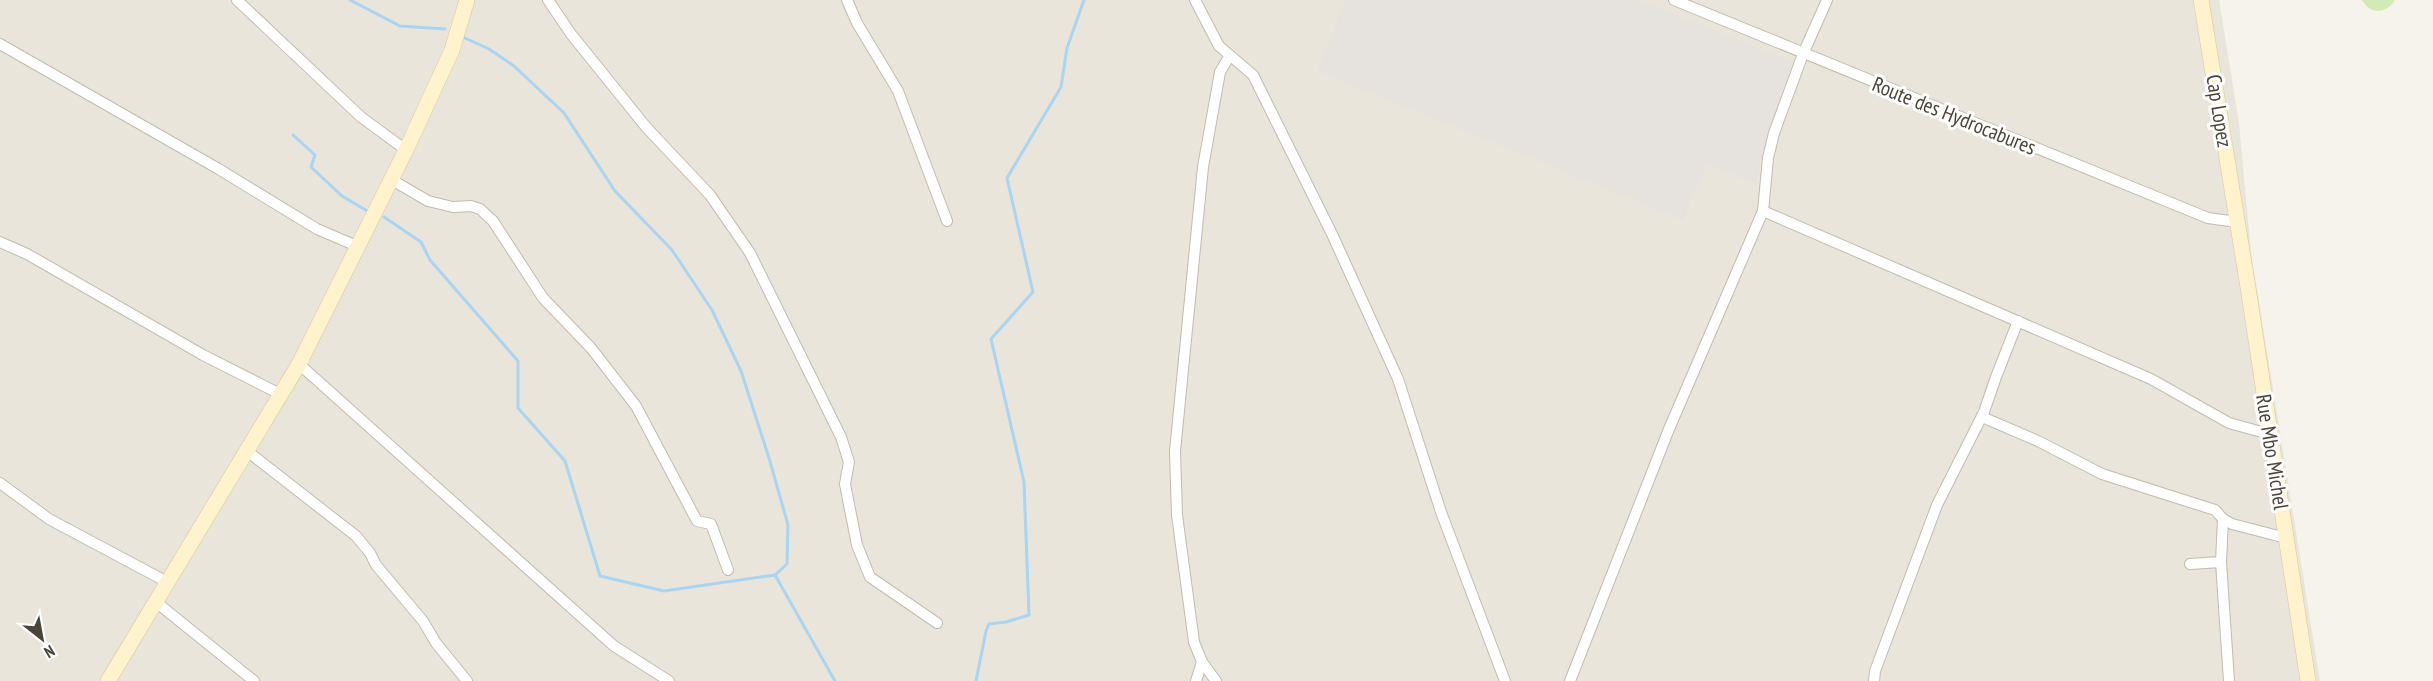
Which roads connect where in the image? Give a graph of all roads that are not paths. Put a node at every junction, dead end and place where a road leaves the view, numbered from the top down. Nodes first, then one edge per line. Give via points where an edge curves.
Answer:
1 (237, 0) edge
2 (467, 0) edge
3 (548, 0) edge
4 (847, 0) edge
5 (1195, 0) edge
6 (1674, 0) edge
7 (1827, 0) edge
8 (2201, 0) edge
9 (0, 44) edge
10 (1803, 54) junction
11 (1229, 57) junction
12 (406, 150) junction
13 (392, 180) junction
14 (1763, 211) junction
15 (947, 221) dead end
16 (2237, 222) junction
17 (0, 242) edge
18 (359, 247) junction
19 (2018, 321) junction
20 (299, 364) junction
21 (280, 394) junction
22 (1982, 417) junction
23 (2269, 434) junction
24 (247, 451) junction
25 (0, 483) edge
26 (2223, 519) junction
27 (2286, 538) junction
28 (2221, 562) junction
29 (2190, 564) dead end
30 (728, 570) dead end
31 (169, 583) junction
32 (156, 602) junction
33 (937, 623) dead end
34 (1202, 662) junction
35 (108, 681) edge
36 (254, 681) edge
37 (467, 681) edge
38 (669, 681) edge
39 (1196, 681) edge
40 (1216, 681) edge
41 (1505, 681) edge
42 (1570, 681) edge
43 (1874, 681) edge
44 (2229, 681) edge
45 (2308, 681) edge

1 - 12 street via 361,117
2 - 12 street via 452,50
3 - 33 street via 646,127 710,195 750,253 841,437 849,462 845,484 857,545 870,577
4 - 15 street via 898,91
5 - 11 street
6 - 10 street, Route des Hydrocabures
7 - 10 street
8 - 16 street, Cap Lopez
9 - 18 street via 317,229
10 - 14 street via 1774,134
10 - 16 street, Route des Hydrocabures via 2208,218
11 - 34 street via 1220,72 1203,167 1175,451 1184,580 1194,642
11 - 41 street via 1254,75 1398,379 1441,512
12 - 13 street
13 - 18 street
13 - 30 street via 428,201 480,209 493,221 543,298 591,348 636,406 697,522 711,524
14 - 19 street
14 - 42 street via 1669,429
16 - 23 street, Rue Mbo Michel
17 - 21 street
18 - 20 street
19 - 22 street
19 - 23 street via 2151,379 2229,423
20 - 21 street
20 - 38 street via 614,646
21 - 24 street
22 - 26 street via 2102,474 2215,510
22 - 43 street via 1937,505
23 - 27 street, Rue Mbo Michel
24 - 31 street
24 - 37 street via 357,536
25 - 31 street via 49,519
26 - 27 street
26 - 28 street
27 - 45 street, Rue Mbo Michel
28 - 29 street
28 - 44 street
31 - 32 street
32 - 35 street
32 - 36 street
34 - 39 street
34 - 40 street

